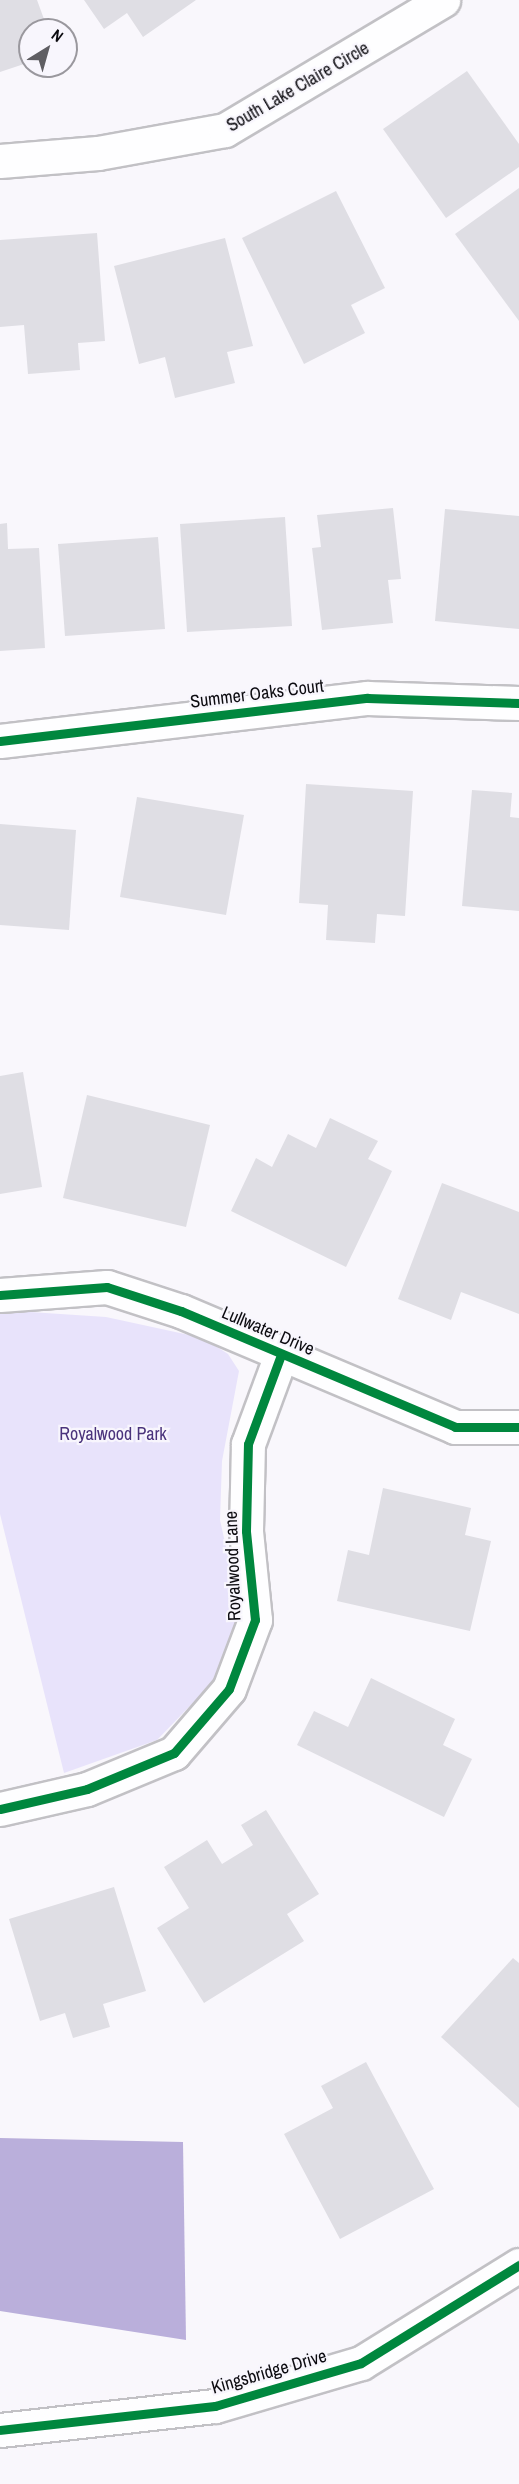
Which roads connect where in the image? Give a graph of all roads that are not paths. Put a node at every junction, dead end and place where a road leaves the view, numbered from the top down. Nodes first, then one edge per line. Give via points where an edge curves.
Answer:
1 (443, 0) edge
2 (0, 161) edge
3 (519, 703) edge
4 (0, 741) edge
5 (0, 1295) edge
6 (281, 1355) junction
7 (519, 1427) edge
8 (0, 1809) edge
9 (519, 2265) edge
10 (0, 2414) edge
11 (42, 2424) junction
12 (0, 2430) edge

1 - 2 street, South Lake Claire Circle via 225,130 99,153
3 - 4 street, Summer Oaks Court via 367,698
5 - 6 street, Lullwater Drive via 107,1287 181,1311
6 - 7 street, Lullwater Drive via 455,1426
6 - 8 street, Royalwood Lane via 248,1444 246,1531 255,1620 229,1689 174,1753 87,1789
9 - 11 street, Kingsbridge Drive via 361,2363 215,2406
10 - 11 street, Kingsbridge Drive
11 - 12 street, Kingsbridge Drive

